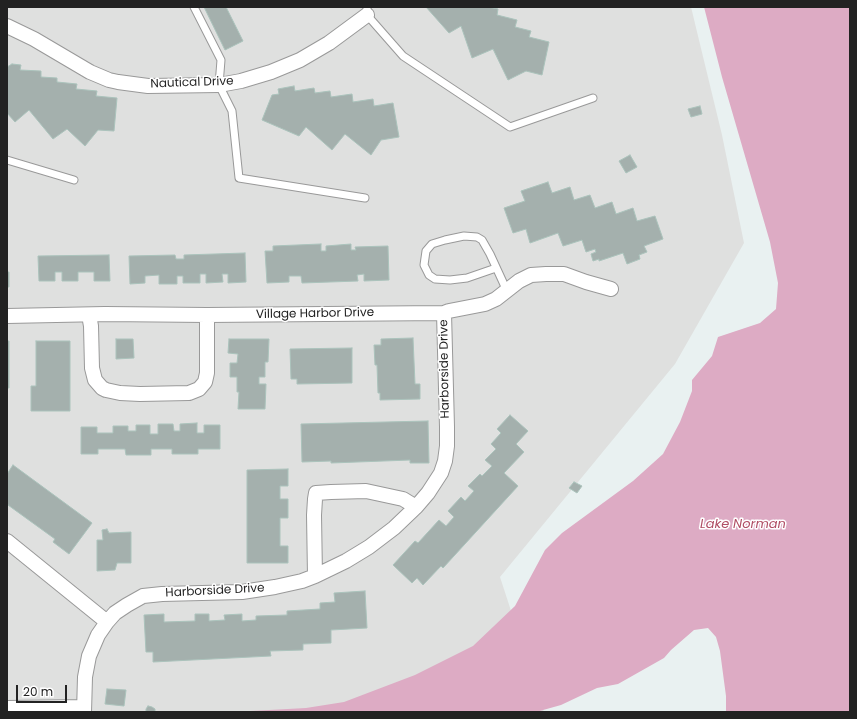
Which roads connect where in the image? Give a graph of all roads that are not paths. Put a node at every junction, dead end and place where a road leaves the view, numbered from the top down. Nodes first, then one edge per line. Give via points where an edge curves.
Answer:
1 (194, 7) edge
2 (367, 11) edge
3 (7, 26) edge
4 (219, 85) junction
5 (593, 98) dead end
6 (7, 160) edge
7 (74, 180) dead end
8 (365, 198) dead end
9 (496, 268) junction
10 (610, 289) dead end
11 (507, 290) junction
12 (444, 313) junction
13 (90, 315) junction
14 (207, 315) junction
15 (7, 316) edge
16 (416, 507) junction
17 (7, 541) edge
18 (315, 576) junction
19 (107, 622) junction
20 (7, 708) edge
21 (84, 709) edge

1 - 4 lane via 221,60
2 - 4 street, Nautical Drive via 329,43 300,60 256,77
2 - 5 lane, Nautical Drive via 403,56 510,127
3 - 4 street, Nautical Drive via 109,80 148,86
4 - 8 lane via 232,111 239,178
6 - 7 lane
9 - 9 lane via 482,240 464,236 432,244 426,251 424,265 429,275 436,279 450,280 467,278
9 - 11 lane
10 - 11 street, Village Harbor Drive via 564,274 546,274 531,275
11 - 12 street, Village Harbor Drive via 485,304
12 - 14 street, Village Harbor Drive
12 - 16 street, Harborside Drive via 447,427 445,461 428,493
13 - 14 street, Village Harbor Drive
13 - 14 street via 92,368 95,380 106,390 140,394 189,393 199,389 205,382
13 - 15 street, Village Harbor Drive
16 - 18 street, Harborside Drive via 369,547
16 - 18 street via 403,499 366,491 316,494
17 - 19 street
18 - 19 street, Harborside Drive via 275,587 242,592 142,596 115,613
19 - 21 street, Harborside Drive via 89,656 85,677
20 - 21 street

